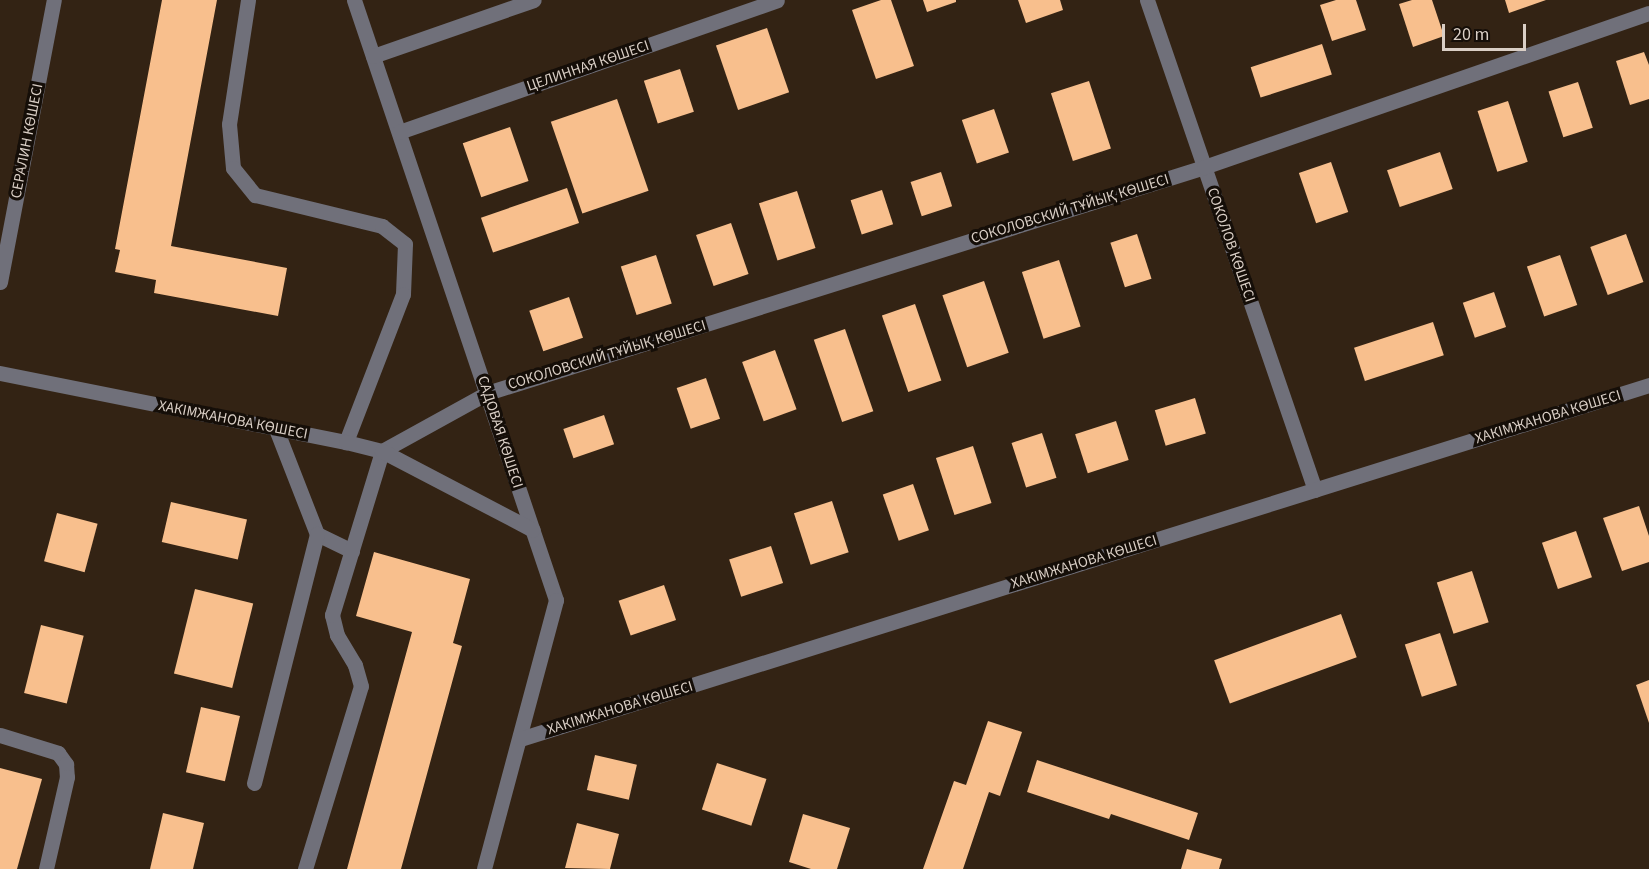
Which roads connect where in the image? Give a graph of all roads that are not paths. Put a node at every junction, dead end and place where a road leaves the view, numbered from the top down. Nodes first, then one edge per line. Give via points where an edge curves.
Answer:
1 (54, 0) edge
2 (249, 0) edge
3 (354, 0) edge
4 (534, 0) edge
5 (777, 0) edge
6 (1147, 0) edge
7 (1649, 13) edge
8 (373, 56) junction
9 (399, 132) junction
10 (1204, 167) junction
11 (0, 282) edge
12 (0, 373) edge
13 (1649, 386) edge
14 (487, 393) junction
15 (276, 429) junction
16 (346, 442) junction
17 (382, 451) junction
18 (1315, 490) junction
19 (533, 530) junction
20 (317, 534) junction
21 (352, 551) junction
22 (0, 735) edge
23 (519, 739) junction
24 (254, 783) dead end
25 (46, 869) edge
26 (305, 869) edge
27 (484, 869) edge

1 - 11 street, СЕРАЛИН КӨШЕСІ
2 - 16 street via 229,124 232,168 255,195 382,226 405,244 403,294
3 - 8 street, САДОВАЯ КӨШЕСІ
4 - 8 street
5 - 9 street, ЦЕЛИННАЯ КӨШЕСІ
6 - 10 street, СОКОЛОВ КӨШЕСІ
7 - 10 street, СОКОЛОВСКИЙ ТҰЙЫҚ КӨШЕСІ
8 - 9 street, САДОВАЯ КӨШЕСІ
9 - 14 street, САДОВАЯ КӨШЕСІ
10 - 14 street, СОКОЛОВСКИЙ ТҰЙЫҚ КӨШЕСІ
10 - 18 street, СОКОЛОВ КӨШЕСІ
12 - 15 street, ХАКІМЖАНОВА КӨШЕСІ
13 - 18 street, ХАКІМЖАНОВА КӨШЕСІ
14 - 17 street
14 - 19 street, САДОВАЯ КӨШЕСІ
15 - 16 street, ХАКІМЖАНОВА КӨШЕСІ
15 - 20 street
16 - 17 street, ХАКІМЖАНОВА КӨШЕСІ
17 - 19 street, ХАКІМЖАНОВА КӨШЕСІ
17 - 21 street
18 - 23 street, ХАКІМЖАНОВА КӨШЕСІ
19 - 23 street, САДОВАЯ КӨШЕСІ via 556,600
20 - 21 street
20 - 24 street
21 - 26 street via 332,615 361,686
22 - 25 street via 58,753 66,764 67,777
23 - 27 street, САДОВАЯ КӨШЕСІ

